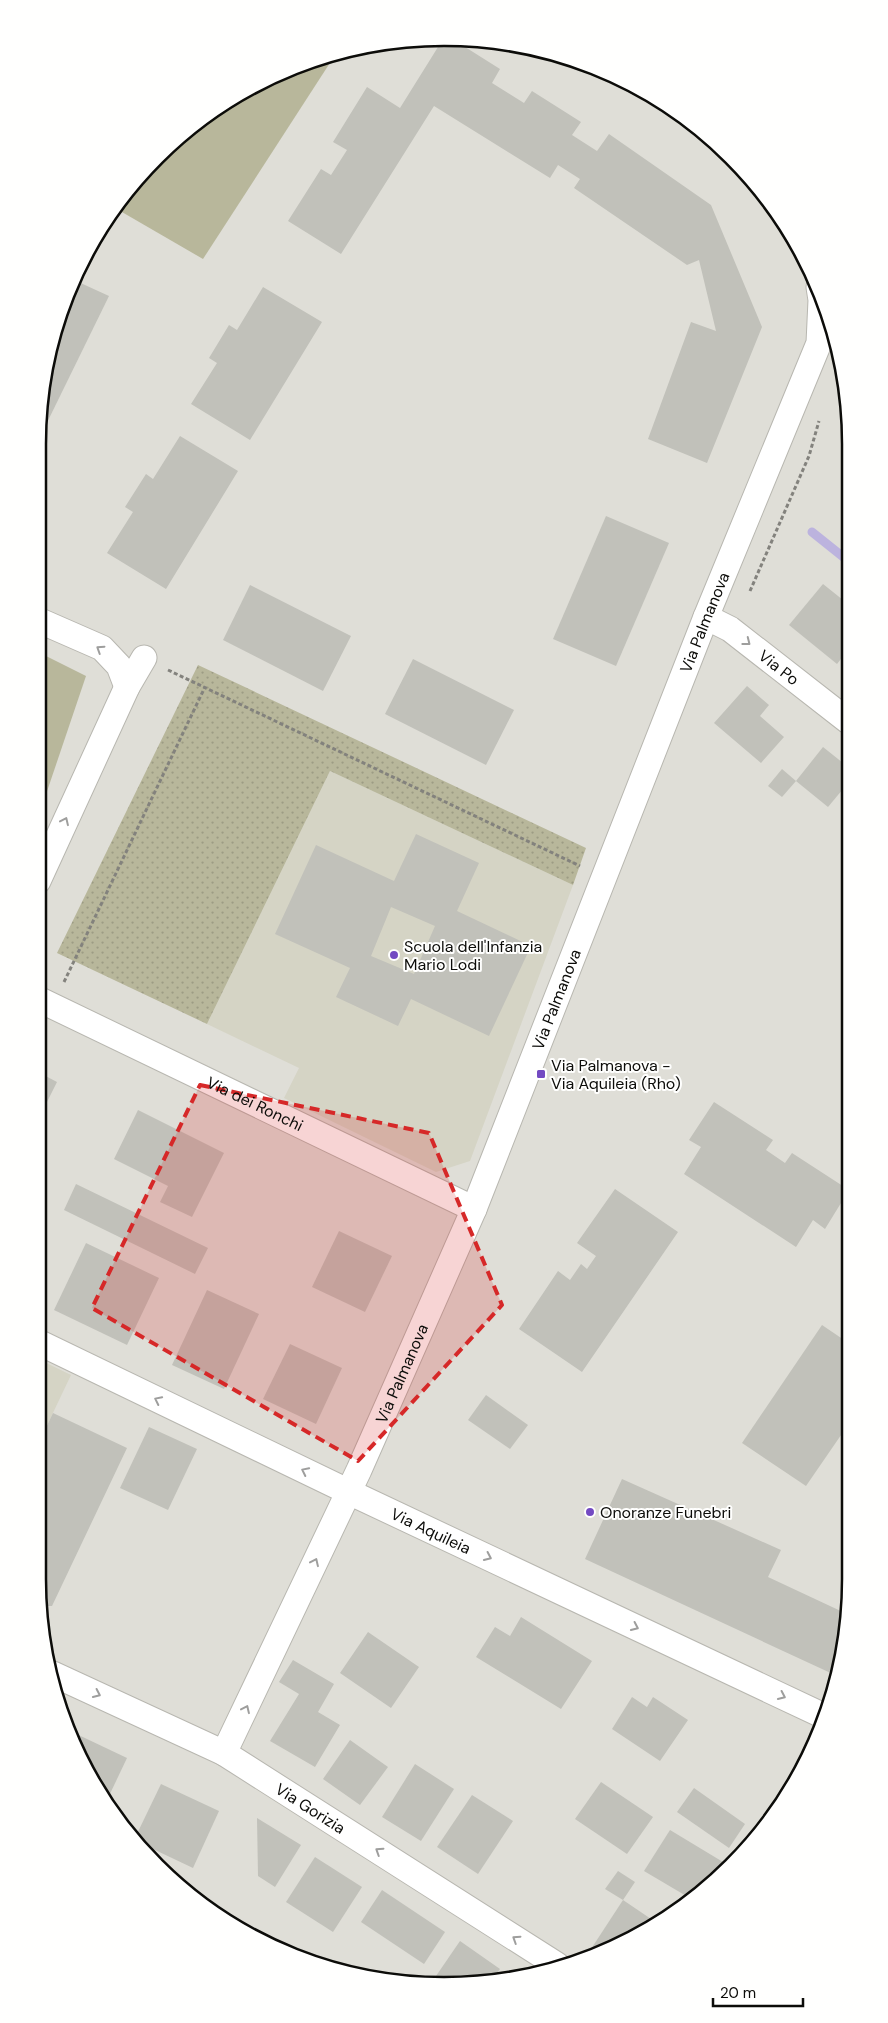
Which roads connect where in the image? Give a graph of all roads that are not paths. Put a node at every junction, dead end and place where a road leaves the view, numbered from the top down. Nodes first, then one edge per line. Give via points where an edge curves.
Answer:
1 (820, 314) edge
2 (706, 617) junction
3 (46, 624) edge
4 (144, 658) road end
5 (127, 688) junction
6 (842, 717) edge
7 (46, 865) edge
8 (46, 1002) edge
9 (474, 1208) junction
10 (46, 1346) edge
11 (349, 1492) junction
12 (59, 1677) edge
13 (818, 1713) edge
14 (224, 1753) junction
15 (552, 1962) edge

1 - 2 street, Via Palmanova via 819,343
2 -> 6 street, Via Po via 730,629
2 - 9 street, Via Palmanova
5 -> 3 street via 119,666 102,648
4 - 5 street
7 -> 5 street
8 - 9 street, Via dei Ronchi
9 - 11 street, Via Palmanova
11 -> 10 street, Via Aquileia
11 -> 13 street, Via Aquileia
14 -> 11 street, Via Palmanova
12 -> 14 street, Via Gorizia
15 -> 14 street, Via Gorizia

